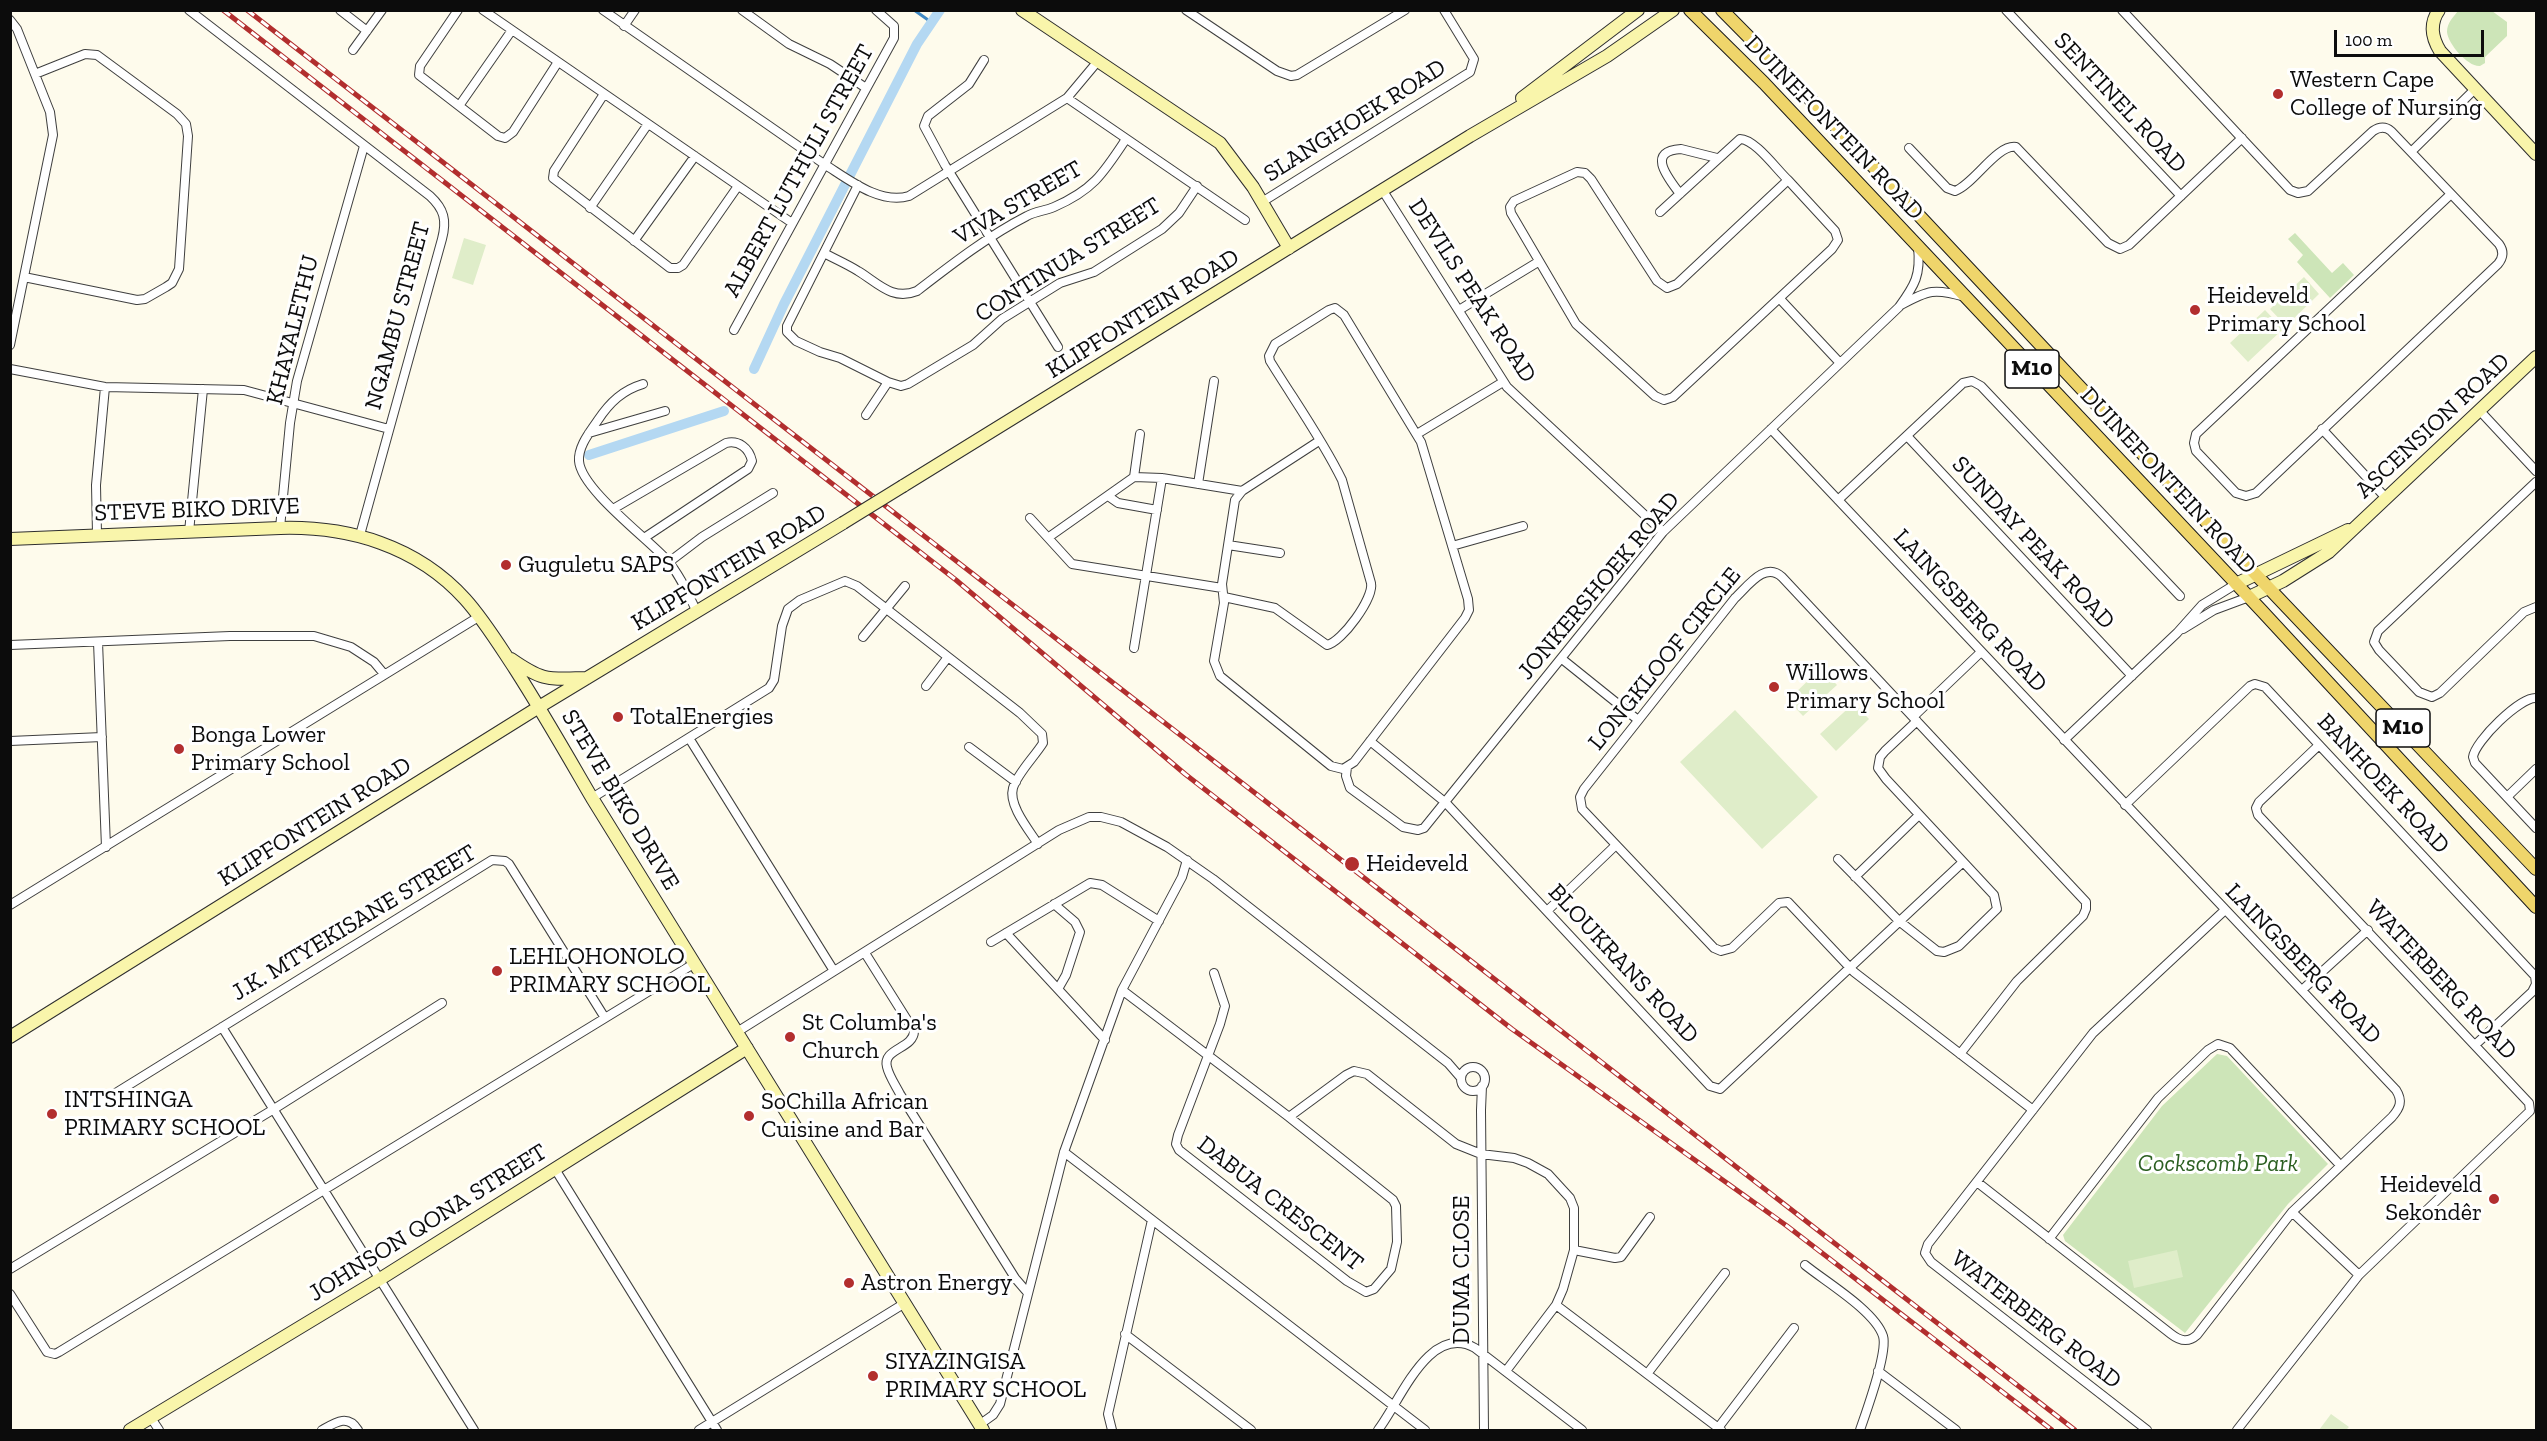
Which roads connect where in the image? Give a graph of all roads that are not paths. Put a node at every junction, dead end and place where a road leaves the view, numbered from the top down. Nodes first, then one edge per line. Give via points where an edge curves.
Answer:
1 (189, 10) edge
2 (340, 10) edge
3 (382, 10) edge
4 (458, 10) edge
5 (483, 10) edge
6 (603, 10) edge
7 (635, 10) edge
8 (742, 10) edge
9 (876, 10) edge
10 (1186, 10) edge
11 (1405, 10) edge
12 (1444, 10) edge
13 (1638, 10) edge
14 (1673, 10) edge
15 (1690, 10) edge
16 (1722, 10) edge
17 (2006, 10) edge
18 (2122, 10) edge
19 (2439, 10) edge
20 (1028, 12) edge
21 (10, 20) edge
22 (624, 26) junction
23 (512, 30) junction
24 (367, 31) junction
25 (353, 50) dead end
26 (984, 60) dead end
27 (1098, 61) junction
28 (558, 62) junction
29 (35, 74) junction
30 (867, 88) junction
31 (2475, 89) junction
32 (604, 94) junction
33 (1067, 98) junction
34 (459, 106) junction
35 (648, 124) junction
36 (1470, 136) junction
37 (2242, 138) junction
38 (1126, 139) junction
39 (364, 146) junction
40 (1909, 148) dead end
41 (2411, 152) junction
42 (2536, 154) edge
43 (695, 156) junction
44 (1717, 158) junction
45 (824, 164) junction
46 (950, 171) junction
47 (1788, 180) junction
48 (855, 184) junction
49 (738, 186) junction
50 (1197, 186) junction
51 (1383, 191) junction
52 (1680, 194) junction
53 (2451, 194) junction
54 (2181, 196) junction
55 (1262, 202) junction
56 (590, 208) junction
57 (1660, 212) dead end
58 (1245, 220) dead end
59 (792, 223) junction
60 (991, 238) junction
61 (634, 241) junction
62 (1918, 247) junction
63 (1289, 248) junction
64 (824, 253) junction
65 (1538, 262) junction
66 (24, 277) junction
67 (1965, 298) junction
68 (1779, 299) junction
69 (1029, 303) junction
70 (1899, 307) junction
71 (1458, 310) junction
72 (734, 330) dead end
73 (10, 345) edge
74 (1058, 347) dead end
75 (2536, 357) edge
76 (1840, 363) junction
77 (10, 369) edge
78 (1214, 381) dead end
79 (888, 382) junction
80 (1503, 382) junction
81 (644, 384) dead end
82 (105, 387) junction
83 (203, 389) junction
84 (292, 402) junction
85 (665, 411) dead end
86 (2480, 411) junction
87 (866, 415) dead end
88 (389, 429) junction
89 (1772, 429) junction
90 (2322, 429) junction
91 (589, 433) junction
92 (1140, 434) dead end
93 (1417, 434) junction
94 (1907, 436) junction
95 (1319, 441) junction
96 (2536, 471) edge
97 (1134, 477) junction
98 (1162, 478) junction
99 (2536, 482) edge
100 (1198, 484) junction
101 (1242, 491) junction
102 (773, 493) dead end
103 (1108, 496) junction
104 (2386, 498) junction
105 (1838, 500) junction
106 (613, 509) junction
107 (1157, 510) junction
108 (1030, 518) dead end
109 (2357, 525) junction
110 (1523, 526) dead end
111 (280, 528) junction
112 (189, 532) junction
113 (1663, 532) junction
114 (97, 534) junction
115 (360, 536) junction
116 (1049, 537) junction
117 (644, 538) junction
118 (10, 539) edge
119 (1228, 545) junction
120 (1452, 546) junction
121 (1280, 553) dead end
122 (669, 562) junction
123 (2255, 574) junction
124 (1146, 577) junction
125 (2236, 584) junction
126 (905, 586) dead end
127 (2269, 588) junction
128 (1223, 593) junction
129 (2180, 596) dead end
130 (2249, 597) junction
131 (2536, 607) edge
132 (886, 609) junction
133 (697, 612) junction
134 (480, 616) junction
135 (2177, 633) junction
136 (863, 637) dead end
137 (98, 642) junction
138 (10, 645) edge
139 (1134, 648) dead end
140 (1981, 652) junction
141 (505, 655) junction
142 (948, 657) junction
143 (1563, 659) junction
144 (384, 674) junction
145 (2132, 676) junction
146 (587, 678) junction
147 (926, 686) dead end
148 (2536, 698) edge
149 (539, 707) junction
150 (1915, 719) junction
151 (1638, 720) junction
152 (102, 737) junction
153 (689, 738) junction
154 (2064, 740) junction
155 (10, 741) edge
156 (1370, 741) junction
157 (2319, 745) junction
158 (969, 747) dead end
159 (1347, 767) junction
160 (2536, 769) edge
161 (1016, 782) junction
162 (2507, 797) junction
163 (592, 798) junction
164 (1446, 803) junction
165 (2125, 805) junction
166 (1919, 815) junction
167 (2536, 828) edge
168 (1038, 844) junction
169 (1616, 845) junction
170 (106, 847) junction
171 (1838, 859) dead end
172 (1187, 860) junction
173 (1963, 862) junction
174 (2536, 868) edge
175 (1182, 877) junction
176 (1855, 877) junction
177 (1213, 879) junction
178 (1054, 904) junction
179 (10, 905) edge
180 (2536, 907) edge
181 (2225, 910) junction
182 (1547, 911) junction
183 (1159, 921) junction
184 (1899, 921) junction
185 (2368, 930) junction
186 (1006, 933) junction
187 (991, 942) dead end
188 (865, 953) junction
189 (695, 963) junction
190 (1850, 969) junction
191 (834, 971) junction
192 (1214, 973) dead end
193 (1058, 989) junction
194 (1122, 990) junction
195 (2302, 990) junction
196 (442, 1003) dead end
197 (605, 1018) junction
198 (222, 1027) junction
199 (742, 1029) junction
200 (10, 1037) edge
201 (1105, 1040) junction
202 (2475, 1045) junction
203 (747, 1048) junction
204 (1960, 1054) junction
205 (1207, 1056) junction
206 (1463, 1074) junction
207 (1482, 1086) junction
208 (1471, 1091) junction
209 (98, 1104) dead end
210 (274, 1109) junction
211 (1481, 1110) junction
212 (2034, 1110) junction
213 (1289, 1117) junction
214 (1064, 1152) junction
215 (1481, 1154) junction
216 (2340, 1165) junction
217 (555, 1169) junction
218 (1977, 1182) junction
219 (324, 1191) junction
220 (2292, 1212) junction
221 (1650, 1217) dead end
222 (1152, 1220) junction
223 (2049, 1239) junction
224 (1574, 1250) junction
225 (1805, 1265) dead end
226 (10, 1269) edge
227 (1725, 1273) dead end
228 (2359, 1275) junction
229 (380, 1279) junction
230 (1027, 1292) junction
231 (10, 1294) edge
232 (905, 1304) junction
233 (1556, 1305) junction
234 (1794, 1328) dead end
235 (1125, 1334) junction
236 (1482, 1355) junction
237 (1506, 1371) junction
238 (1878, 1371) junction
239 (1647, 1374) junction
240 (1394, 1407) junction
241 (151, 1418) junction
242 (714, 1426) edge
243 (981, 1428) edge
244 (1719, 1429) edge
245 (130, 1431) edge
246 (159, 1431) edge
247 (322, 1431) edge
248 (358, 1431) edge
249 (474, 1431) edge
250 (699, 1431) edge
251 (1112, 1431) edge
252 (1251, 1431) edge
253 (1378, 1431) edge
254 (1425, 1431) edge
255 (1484, 1431) edge
256 (1582, 1431) edge
257 (1860, 1431) edge
258 (1956, 1431) edge
259 (2147, 1431) edge
260 (2237, 1431) edge

1 - 39 street, NGAMBU STREET
2 - 24 street
3 - 24 street
4 - 34 street via 419,71 422,78
5 - 23 street
6 - 22 street
7 - 22 street
8 - 30 street via 789,44
9 - 30 street, ALBERT LUTHULI STREET via 895,30
10 - 11 street via 1277,71 1291,76
12 - 55 street, SLANGHOEK ROAD via 1474,59 1470,72
13 - 36 main road, KLIPFONTEIN ROAD
14 - 36 main road, KLIPFONTEIN ROAD via 1607,56
15 - 62 main road, DUINEFONTEIN ROAD / M10
16 - 123 main road, DUINEFONTEIN ROAD / M10 via 1857,148
17 - 54 street, SENTINEL ROAD
18 - 37 street
19 - 31 main road via 2432,30 2437,46
20 - 27 main road
21 - 29 street
22 - 45 street
23 - 28 street
23 - 34 street
24 - 25 street
26 - 46 street via 969,84 924,121
27 - 33 street
27 - 55 main road via 1220,144
28 - 32 street
28 - 34 street via 513,132 505,138
29 - 66 street via 50,112 53,135
29 - 66 street via 84,54 98,55 177,114 186,124 188,136 180,262 172,283 137,300
30 - 45 street, ALBERT LUTHULI STREET
31 - 41 street
31 - 42 main road
32 - 35 street
32 - 56 street via 553,178
33 - 38 street
33 - 46 street
35 - 43 street
35 - 56 street
36 - 51 main road, KLIPFONTEIN ROAD
37 - 41 street via 2298,194 2310,189 2378,128 2391,131
37 - 54 street
38 - 50 street
38 - 60 street, VIVA STREET via 1092,184
39 - 84 street, KHAYALETHU
39 - 88 street, NGAMBU STREET via 438,204 445,221
40 - 54 street via 1947,188 1955,191 2002,150 2016,147 2115,248 2129,244
41 - 53 street
43 - 49 street
43 - 61 street
44 - 47 street via 1744,139 1755,145
44 - 52 street
44 - 52 street via 1681,149 1665,156 1662,170
45 - 48 street
45 - 59 street, ALBERT LUTHULI STREET
46 - 48 street via 903,198 886,198
46 - 60 street
47 - 65 street via 1677,284 1667,288 1657,281 1592,179 1577,172 1511,205 1513,218
47 - 68 street via 1835,231 1838,240
48 - 64 street
49 - 59 street
49 - 61 street via 678,268 670,268
50 - 58 street
50 - 69 street, CONTINUA STREET via 1179,213 1162,229 1094,272 1060,283
51 - 63 main road, KLIPFONTEIN ROAD
51 - 71 street, DEVILS PEAK ROAD
52 - 57 street
53 - 90 street via 2499,244 2503,254 2498,264
53 - 90 street via 2198,432 2194,446 2233,491 2246,496 2256,493
55 - 63 main road
56 - 61 street
59 - 72 street, ALBERT LUTHULI STREET
60 - 64 street, VIVA STREET via 908,295 894,294
60 - 69 street
62 - 67 main road, DUINEFONTEIN ROAD / M10
62 - 70 street, JONKERSHOEK ROAD via 1919,272
63 - 133 main road, KLIPFONTEIN ROAD, bridge
64 - 79 street via 787,332 804,344
65 - 68 street via 1583,332 1664,400 1673,397
65 - 71 street
66 - 73 street
67 - 70 street, JONKERSHOEK ROAD via 1928,291
67 - 125 main road, DUINEFONTEIN ROAD / M10
68 - 76 street
69 - 74 street
69 - 79 street, CONTINUA STREET via 920,378 902,386
70 - 76 street, JONKERSHOEK ROAD
71 - 80 street, DEVILS PEAK ROAD
75 - 86 main road, ASCENSION ROAD
76 - 89 street, JONKERSHOEK ROAD
77 - 82 street
78 - 100 street
79 - 87 street
80 - 93 street
80 - 113 street, DEVILS PEAK ROAD
81 - 91 street via 623,392
82 - 83 street
82 - 114 street via 96,485
83 - 84 street via 244,390
83 - 112 street
84 - 88 street
84 - 111 street, KHAYALETHU
85 - 91 street
86 - 96 street
86 - 104 main road, ASCENSION ROAD
88 - 115 street, NGAMBU STREET
89 - 105 street, LAINGSBERG ROAD
89 - 113 street, JONKERSHOEK ROAD
90 - 104 street
91 - 106 street via 579,453 580,468
92 - 97 street
93 - 95 street via 1344,315 1332,308 1275,344 1269,352 1270,361
93 - 120 street
94 - 105 street
94 - 129 street via 1963,383 1976,382
94 - 145 street, SUNDAY PEAK ROAD
95 - 101 street
95 - 128 street via 1344,486 1371,584 1369,599 1339,639 1327,645 1269,605
97 - 98 street
97 - 103 street
98 - 100 street
98 - 107 street
99 - 131 street via 2378,631 2374,642 2419,692 2432,697 2524,612
100 - 101 street
101 - 119 street via 1235,500
102 - 122 street
103 - 107 street via 1118,503
103 - 116 street
104 - 109 main road, ASCENSION ROAD
105 - 140 street, LAINGSBERG ROAD
106 - 117 street
106 - 117 street via 726,443 736,442 746,448 752,461 748,468
107 - 124 street
108 - 116 street
109 - 123 main road, ASCENSION ROAD
109 - 127 main road, ASCENSION ROAD via 2324,556
110 - 120 street
111 - 112 main road, STEVE BIKO DRIVE
111 - 115 main road, STEVE BIKO DRIVE via 340,530
112 - 114 main road, STEVE BIKO DRIVE
113 - 143 street, JONKERSHOEK ROAD
114 - 118 main road, STEVE BIKO DRIVE
115 - 134 main road, STEVE BIKO DRIVE via 411,556 457,590
116 - 124 street via 1072,564
117 - 122 street
119 - 121 street
119 - 128 street
120 - 156 street via 1469,605 1467,614
122 - 133 street
123 - 125 main road, ASCENSION ROAD
123 - 127 main road, DUINEFONTEIN ROAD / M10
124 - 128 street
124 - 139 street
125 - 130 main road, DUINEFONTEIN ROAD / M10
125 - 135 street via 2206,601
126 - 132 street
127 - 130 main road, ASCENSION ROAD
127 - 174 main road, DUINEFONTEIN ROAD / M10
128 - 159 street via 1214,661 1220,676 1331,766
130 - 135 street via 2208,614
130 - 180 main road, DUINEFONTEIN ROAD / M10
132 - 136 street
132 - 142 street
132 - 153 street via 845,581 800,600 784,616 772,685
133 - 146 main road, KLIPFONTEIN ROAD
134 - 141 main road, STEVE BIKO DRIVE
134 - 144 street
135 - 145 street
137 - 138 street
137 - 144 street via 314,636 351,647
137 - 152 street
140 - 150 street
140 - 154 street, LAINGSBERG ROAD
141 - 146 main road via 538,677
141 - 149 main road, STEVE BIKO DRIVE
142 - 147 street
142 - 161 street via 1042,734 1043,743
143 - 151 street
143 - 164 street, JONKERSHOEK ROAD
144 - 170 street
145 - 154 street
146 - 149 main road, KLIPFONTEIN ROAD
148 - 162 street via 2521,702 2474,752 2475,763
149 - 163 main road, STEVE BIKO DRIVE
149 - 200 main road, KLIPFONTEIN ROAD
150 - 151 street, LONGKLOOF CIRCLE via 1782,577 1770,571 1759,575 1735,598
150 - 166 street via 1880,757 1878,768
150 - 204 street, LONGKLOOF CIRCLE via 2086,905 2083,916 2023,974
151 - 169 street, LONGKLOOF CIRCLE via 1580,797 1585,812
152 - 155 street
152 - 170 street
153 - 163 street
153 - 191 street
154 - 165 street, LAINGSBERG ROAD
156 - 159 street
156 - 164 street, BLOUKRANS ROAD
157 - 165 street, BANHOEK ROAD via 2269,691 2255,684
157 - 185 street, WATERBERG ROAD via 2259,802 2257,812
157 - 202 street, BANHOEK ROAD via 2535,976 2532,992
158 - 161 street
159 - 164 street, JONKERSHOEK ROAD via 1350,788 1410,829 1424,828
160 - 162 street
161 - 168 street via 1013,800
162 - 167 street
163 - 189 main road, STEVE BIKO DRIVE
164 - 182 street, BLOUKRANS ROAD
165 - 181 street, LAINGSBERG ROAD
166 - 173 street
166 - 176 street
168 - 172 street via 1074,823 1101,817 1121,822
168 - 188 street
169 - 182 street
169 - 190 street, LONGKLOOF CIRCLE via 1714,948 1732,948 1785,902
170 - 179 street
171 - 176 street
172 - 175 street
172 - 177 street
173 - 184 street
173 - 184 street via 1997,901 1997,909 1959,946 1944,952 1929,946
175 - 177 street via 1192,873
175 - 183 street
176 - 184 street
177 - 206 street
178 - 183 street via 1094,882
178 - 186 street
178 - 193 street via 1075,922 1080,932
181 - 195 street, LAINGSBERG ROAD
181 - 212 street, WATERBERG ROAD via 2093,1033
182 - 190 street, BLOUKRANS ROAD via 1710,1086 1720,1089
183 - 194 street
184 - 190 street
185 - 195 street
185 - 202 street, WATERBERG ROAD
186 - 187 street
186 - 193 street
188 - 191 street
188 - 230 street via 912,1027 914,1038 889,1056 888,1071
189 - 197 street
189 - 199 main road, STEVE BIKO DRIVE
190 - 204 street, LONGKLOOF CIRCLE
191 - 199 street
192 - 205 street via 1225,1006
193 - 201 street
194 - 201 street
194 - 205 street, DABUA CRESCENT
195 - 216 street, LAINGSBERG ROAD via 2396,1090 2400,1099 2399,1109 2392,1117
196 - 210 street
197 - 198 street, J.K. MTYEKISANE STREET via 509,864 492,860
197 - 219 street
198 - 209 street, J.K. MTYEKISANE STREET
198 - 210 street
199 - 203 main road, STEVE BIKO DRIVE
201 - 214 street
202 - 228 street, WATERBERG ROAD via 2529,1102 2529,1114
203 - 217 main road, JOHNSON QONA STREET
203 - 232 main road, STEVE BIKO DRIVE
204 - 212 street, LONGKLOOF CIRCLE
205 - 213 street, DABUA CRESCENT
205 - 213 street, DABUA CRESCENT via 1178,1135 1179,1150 1353,1286 1362,1292 1370,1291 1395,1261 1396,1206 1388,1195
206 - 207 street via 1474,1067 1482,1071
206 - 208 street via 1463,1086
207 - 208 street
207 - 211 street, DUMA CLOSE
208 - 211 street, DUMA CLOSE
210 - 219 street
210 - 226 street
211 - 215 street, DUMA CLOSE
212 - 218 street, WATERBERG ROAD
213 - 215 street via 1346,1075 1360,1072 1456,1144
214 - 222 street
214 - 230 street
215 - 224 street via 1521,1160 1556,1180 1574,1208
215 - 236 street, DUMA CLOSE
216 - 220 street, LAINGSBERG ROAD
216 - 223 street via 2221,1043 2208,1050 2158,1098
217 - 229 main road, JOHNSON QONA STREET
217 - 242 street
218 - 223 street, LAINGSBERG ROAD
218 - 259 street, WATERBERG ROAD via 1928,1244 1926,1257
219 - 229 street
219 - 231 street via 55,1354 47,1352
220 - 223 street, LAINGSBERG ROAD via 2197,1335 2186,1340 2171,1334
220 - 228 street
221 - 224 street via 1621,1257
222 - 235 street
222 - 240 street
224 - 233 street
225 - 238 street via 1876,1323 1884,1343
227 - 239 street
228 - 260 street, WATERBERG ROAD
229 - 241 main road, JOHNSON QONA STREET
229 - 249 street
230 - 243 street via 1000,1404
232 - 242 street
232 - 243 main road, STEVE BIKO DRIVE
233 - 237 street
233 - 239 street
234 - 244 street
235 - 251 street via 1108,1414
235 - 252 street
236 - 237 street
236 - 240 street via 1458,1342 1434,1350
236 - 255 street, DUMA CLOSE
237 - 256 street
238 - 257 street
238 - 258 street
239 - 244 street
240 - 253 street
240 - 254 street
241 - 245 main road, JOHNSON QONA STREET
241 - 246 street
242 - 250 street
247 - 248 street via 344,1420

